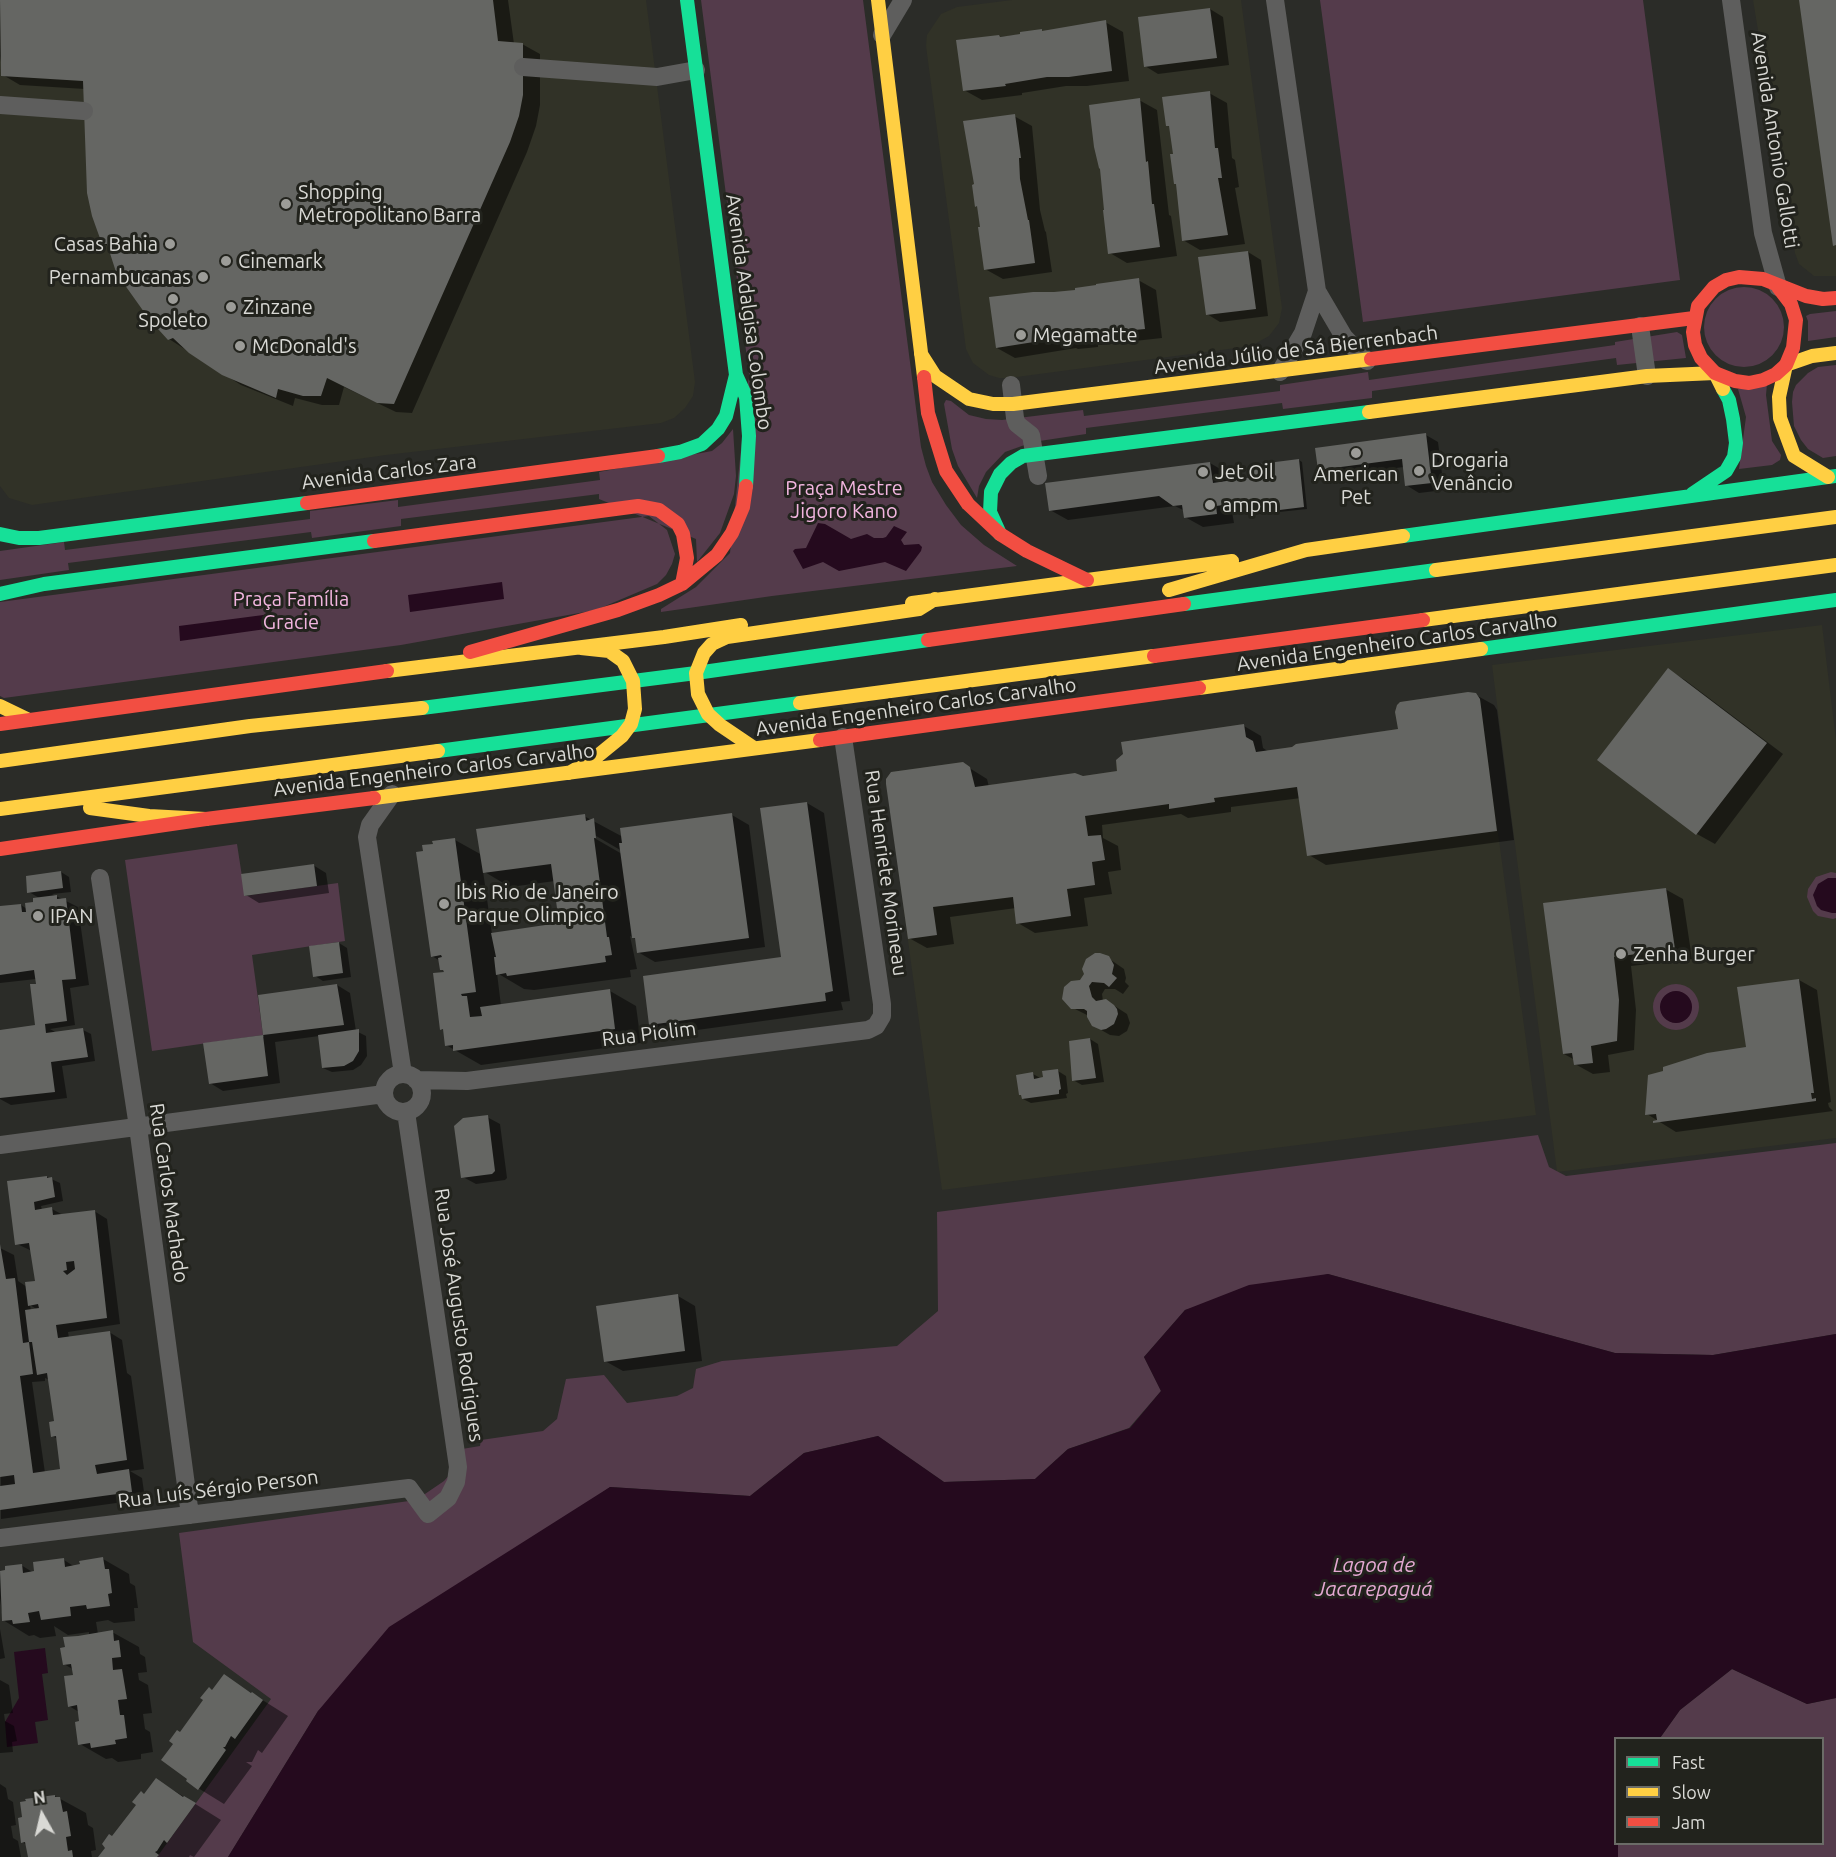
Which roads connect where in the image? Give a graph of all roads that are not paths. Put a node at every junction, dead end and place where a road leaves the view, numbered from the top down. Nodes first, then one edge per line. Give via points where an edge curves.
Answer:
1 (687, 0) edge
2 (878, 0) edge
3 (903, 0) edge
4 (1731, 0) edge
5 (1276, 1) edge
6 (882, 35) junction
7 (523, 67) dead end
8 (696, 70) junction
9 (0, 105) edge
10 (84, 111) dead end
11 (1779, 286) junction
12 (1317, 291) junction
13 (1836, 298) edge
14 (1694, 318) junction
15 (1640, 326) junction
16 (1836, 352) edge
17 (921, 354) junction
18 (1367, 361) junction
19 (1786, 364) junction
20 (1280, 372) junction
21 (1715, 373) junction
22 (736, 375) junction
23 (1647, 376) junction
24 (1011, 385) dead end
25 (1013, 404) junction
26 (1034, 455) junction
27 (1038, 476) dead end
28 (1832, 477) edge
29 (1686, 497) junction
30 (1568, 513) junction
31 (1836, 517) edge
32 (1698, 521) dead end
33 (1593, 524) dead end
34 (1773, 526) junction
35 (0, 534) edge
36 (1000, 534) junction
37 (1306, 550) junction
38 (1836, 565) edge
39 (1087, 580) junction
40 (681, 584) junction
41 (0, 594) edge
42 (935, 600) junction
43 (1836, 600) edge
44 (1064, 620) junction
45 (581, 648) junction
46 (421, 666) junction
47 (696, 673) junction
48 (633, 681) junction
49 (0, 706) edge
50 (708, 714) junction
51 (29, 720) junction
52 (0, 724) edge
53 (631, 724) junction
54 (250, 726) junction
55 (843, 736) junction
56 (68, 738) dead end
57 (754, 748) junction
58 (0, 761) edge
59 (569, 773) junction
60 (392, 794) junction
61 (25, 806) junction
62 (0, 809) edge
63 (206, 819) junction
64 (0, 849) edge
65 (100, 878) dead end
66 (882, 1016) joint
67 (409, 1077) junction
68 (384, 1094) junction
69 (406, 1112) junction
70 (138, 1127) junction
71 (0, 1144) edge
72 (428, 1514) joint
73 (190, 1515) junction
74 (0, 1538) edge

1 - 8 main road, Avenida Adalgisa Colombo
2 - 6 main road
3 - 6 street
4 - 11 street, Avenida Antonio Gallotti via 1762,233
5 - 12 street
6 - 17 main road
7 - 8 street via 657,77
8 - 22 main road, Avenida Adalgisa Colombo
9 - 10 street
11 - 13 main road via 1806,296
11 - 14 main road via 1739,276 1726,280 1705,296
11 - 19 main road via 1796,320 1793,348
12 - 18 street via 1344,337
12 - 20 street via 1304,333
14 - 15 main road, Avenida Júlio de Sá Bierrenbach
14 - 21 main road via 1695,345
15 - 18 main road, Avenida Júlio de Sá Bierrenbach
15 - 23 street
16 - 19 main road
17 - 25 main road, Avenida Júlio de Sá Bierrenbach via 935,376 969,399
17 - 36 main road via 928,413 946,471 968,504
18 - 20 main road, Avenida Júlio de Sá Bierrenbach
19 - 21 main road via 1776,374 1749,382
19 - 28 main road via 1779,397 1786,438 1794,456
20 - 25 main road, Avenida Júlio de Sá Bierrenbach
21 - 23 main road
21 - 29 main road via 1729,400 1737,443 1734,457 1726,471
22 - 35 main road, Avenida Carlos Zara via 726,416 718,429 702,444 680,452 39,538
22 - 40 main road, Avenida Adalgisa Colombo via 746,397 749,436 743,507 717,555
23 - 26 main road
24 - 25 street
25 - 26 street via 1017,424 1031,435
26 - 27 street
26 - 36 main road via 1011,463 991,492 990,512
28 - 29 main road
29 - 30 main road
30 - 33 main road
30 - 37 main road
31 - 34 main road
32 - 34 main road via 1733,520
34 - 44 main road
36 - 39 main road
37 - 39 main road
37 - 44 main road
38 - 50 main road, Avenida Engenheiro Carlos Carvalho
39 - 42 main road
40 - 41 main road via 687,558 678,524 659,510 638,506 44,584
40 - 46 main road, Avenida Adalgisa Colombo via 618,610
42 - 45 main road
42 - 47 main road via 919,609 727,637 704,653
43 - 55 main road, Avenida Engenheiro Carlos Carvalho
44 - 47 main road
45 - 46 main road
45 - 48 main road via 615,654
46 - 51 main road
47 - 48 main road
47 - 50 main road via 698,694
48 - 53 main road via 635,710
48 - 54 main road
49 - 51 main road
50 - 53 main road, Avenida Engenheiro Carlos Carvalho
50 - 57 main road
51 - 52 main road
53 - 59 main road via 602,753
53 - 61 main road, Avenida Engenheiro Carlos Carvalho
54 - 56 main road via 216,722
54 - 58 main road
55 - 57 main road, Avenida Engenheiro Carlos Carvalho
55 - 66 street, Rua Henriete Morineau
57 - 59 main road, Avenida Engenheiro Carlos Carvalho
59 - 60 main road, Avenida Engenheiro Carlos Carvalho
60 - 63 main road, Avenida Engenheiro Carlos Carvalho
60 - 67 street via 370,825 367,837
61 - 62 main road, Avenida Engenheiro Carlos Carvalho
61 - 63 main road via 72,806
63 - 64 main road, Avenida Engenheiro Carlos Carvalho
65 - 70 street, Rua Carlos Machado
66 - 67 street, Rua Piolim via 868,1030 467,1081
67 - 68 street via 395,1076 389,1080
67 - 69 street via 422,1094 416,1107
68 - 69 street via 390,1107
68 - 70 street
69 - 72 street, Rua José Augusto Rodrigues via 458,1467 448,1498
70 - 71 street
70 - 73 street, Rua Carlos Machado
72 - 73 street, Rua Luís Sérgio Person via 409,1488
73 - 74 street, Rua Luís Sérgio Person

